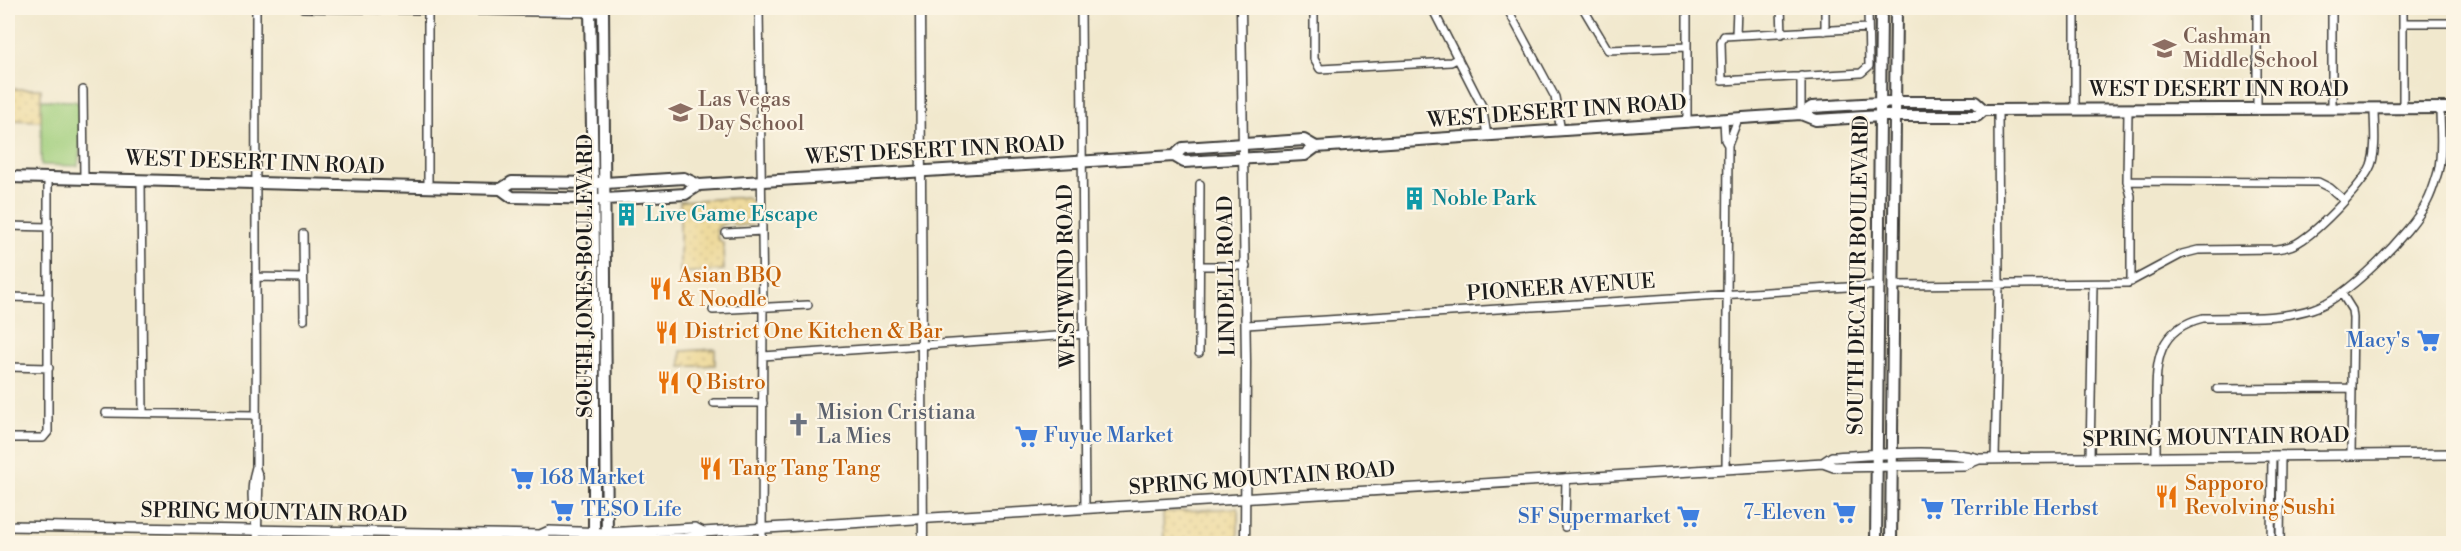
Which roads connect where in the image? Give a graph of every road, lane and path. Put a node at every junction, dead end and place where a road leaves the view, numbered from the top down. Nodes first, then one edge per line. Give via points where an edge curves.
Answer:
1 (256, 8) edge
2 (303, 8) edge
3 (759, 8) edge
4 (920, 8) edge
5 (1081, 8) edge
6 (1241, 8) edge
7 (1314, 8) edge
8 (1432, 8) edge
9 (1507, 8) edge
10 (1583, 8) edge
11 (1687, 8) edge
12 (1737, 8) edge
13 (1781, 8) edge
14 (1825, 8) edge
15 (1868, 8) edge
16 (1881, 8) edge
17 (1896, 8) edge
18 (2075, 8) edge
19 (2257, 8) edge
20 (2332, 8) edge
21 (2403, 8) edge
22 (428, 9) edge
23 (590, 10) edge
24 (603, 10) edge
25 (2404, 23) junction
26 (2454, 23) edge
27 (1868, 28) junction
28 (1825, 31) junction
29 (1782, 34) junction
30 (1736, 35) junction
31 (1687, 47) junction
32 (1458, 58) junction
33 (1801, 76) junction
34 (83, 90) dead end
35 (1881, 102) junction
36 (1896, 102) junction
37 (2440, 108) junction
38 (2454, 108) edge
39 (2257, 109) junction
40 (2332, 109) junction
41 (2374, 109) junction
42 (2403, 109) junction
43 (1984, 110) junction
44 (1998, 110) junction
45 (2075, 110) junction
46 (2128, 110) junction
47 (1801, 114) junction
48 (1881, 116) junction
49 (1896, 116) junction
50 (1738, 119) junction
51 (1724, 120) junction
52 (1687, 123) junction
53 (1561, 131) junction
54 (1487, 135) junction
55 (1244, 144) junction
56 (1728, 145) junction
57 (1316, 147) junction
58 (1174, 156) junction
59 (1244, 158) junction
60 (1083, 162) junction
61 (922, 171) junction
62 (8, 177) edge
63 (48, 178) junction
64 (84, 178) junction
65 (141, 180) junction
66 (761, 181) junction
67 (2127, 181) junction
68 (255, 183) junction
69 (593, 183) junction
70 (605, 183) junction
71 (1200, 184) dead end
72 (699, 185) junction
73 (428, 187) junction
74 (501, 189) junction
75 (593, 199) junction
76 (606, 199) junction
77 (2344, 200) junction
78 (8, 226) edge
79 (49, 227) junction
80 (762, 231) junction
81 (726, 233) dead end
82 (303, 234) dead end
83 (1200, 266) junction
84 (1246, 266) junction
85 (258, 277) junction
86 (303, 278) junction
87 (2131, 282) junction
88 (2093, 284) junction
89 (1879, 285) junction
90 (1895, 285) junction
91 (1999, 285) junction
92 (1727, 294) junction
93 (2342, 294) junction
94 (8, 297) edge
95 (49, 298) junction
96 (808, 305) dead end
97 (763, 308) junction
98 (713, 310) dead end
99 (304, 320) dead end
100 (1246, 325) junction
101 (1085, 334) junction
102 (922, 344) junction
103 (1199, 353) dead end
104 (763, 356) junction
105 (606, 357) junction
106 (594, 362) junction
107 (8, 367) edge
108 (49, 368) junction
109 (2352, 388) junction
110 (2217, 389) dead end
111 (714, 403) dead end
112 (763, 403) junction
113 (106, 413) dead end
114 (143, 413) junction
115 (256, 415) junction
116 (8, 438) edge
117 (2454, 454) edge
118 (2351, 455) junction
119 (2277, 456) junction
120 (2156, 457) junction
121 (2090, 458) junction
122 (1995, 459) junction
123 (1877, 460) junction
124 (1892, 460) junction
125 (1726, 469) junction
126 (1566, 478) junction
127 (1245, 498) junction
128 (1085, 508) junction
129 (923, 518) junction
130 (8, 526) edge
131 (1565, 527) dead end
132 (762, 528) junction
133 (257, 530) junction
134 (433, 538) edge
135 (594, 539) edge
136 (607, 539) edge
137 (257, 543) edge
138 (762, 543) edge
139 (923, 543) edge
140 (1245, 543) edge
141 (1876, 543) edge
142 (1891, 543) edge
143 (2271, 543) edge
144 (2280, 543) edge

1 - 68 street
2 - 22 street
3 - 66 street
4 - 61 street
5 - 60 street, WESTWIND ROAD
6 - 55 street, LINDELL ROAD
7 - 32 street via 1314,59 1318,67 1328,70 1451,62
8 - 32 street
9 - 53 street via 1555,97
10 - 31 street via 1608,50
11 - 31 street
12 - 30 street
13 - 29 street
14 - 28 street
15 - 27 street
16 - 35 main road, SOUTH DECATUR BOULEVARD
17 - 36 main road, SOUTH DECATUR BOULEVARD
18 - 45 street
19 - 39 street
20 - 40 street
21 - 25 street
22 - 23 street
22 - 73 street
23 - 24 street
23 - 69 main road, SOUTH JONES BOULEVARD
24 - 70 main road, SOUTH JONES BOULEVARD
25 - 26 street
25 - 42 street
27 - 28 street
27 - 33 street via 1869,66 1861,73
28 - 29 street
29 - 30 street
30 - 33 street via 1725,36 1721,42 1722,81
31 - 52 street
32 - 54 street via 1482,106
33 - 47 street
34 - 64 street
35 - 36 main road, WEST DESERT INN ROAD
35 - 47 main road, WEST DESERT INN ROAD via 1812,107
35 - 48 main road, SOUTH DECATUR BOULEVARD
36 - 43 main road, WEST DESERT INN ROAD via 1975,102
36 - 49 main road, SOUTH DECATUR BOULEVARD
37 - 38 main road, WEST DESERT INN ROAD
37 - 42 main road, WEST DESERT INN ROAD
37 - 93 street via 2441,157 2428,201 2414,223
39 - 40 main road, WEST DESERT INN ROAD
39 - 46 main road, WEST DESERT INN ROAD
40 - 41 main road, WEST DESERT INN ROAD
41 - 42 main road, WEST DESERT INN ROAD
41 - 77 street via 2371,165
43 - 44 main road, WEST DESERT INN ROAD
43 - 49 main road, WEST DESERT INN ROAD via 1977,116
44 - 45 main road, WEST DESERT INN ROAD
44 - 91 street
45 - 46 main road, WEST DESERT INN ROAD
46 - 67 street
47 - 48 main road, WEST DESERT INN ROAD via 1816,120
47 - 50 main road, WEST DESERT INN ROAD
48 - 49 main road, WEST DESERT INN ROAD
48 - 89 main road, SOUTH DECATUR BOULEVARD
49 - 90 main road, SOUTH DECATUR BOULEVARD
50 - 51 main road, WEST DESERT INN ROAD
50 - 56 street
51 - 52 main road, WEST DESERT INN ROAD
51 - 56 street
52 - 53 main road, WEST DESERT INN ROAD
53 - 54 main road, WEST DESERT INN ROAD
54 - 57 main road, WEST DESERT INN ROAD
55 - 57 main road, WEST DESERT INN ROAD via 1304,140
55 - 58 main road, WEST DESERT INN ROAD via 1183,148
55 - 59 street, LINDELL ROAD
56 - 92 street
57 - 59 main road, WEST DESERT INN ROAD via 1305,155
58 - 59 main road, WEST DESERT INN ROAD via 1184,162
58 - 60 main road, WEST DESERT INN ROAD
59 - 84 street, LINDELL ROAD
60 - 61 main road, WEST DESERT INN ROAD
60 - 101 street, WESTWIND ROAD
61 - 66 main road, WEST DESERT INN ROAD
61 - 102 street
62 - 63 main road, WEST DESERT INN ROAD
63 - 64 main road, WEST DESERT INN ROAD
63 - 79 street
64 - 65 main road, WEST DESERT INN ROAD
65 - 68 main road, WEST DESERT INN ROAD
65 - 114 street
66 - 72 main road, WEST DESERT INN ROAD
66 - 80 street
67 - 77 street via 2318,182
67 - 87 street via 2131,196
68 - 73 main road, WEST DESERT INN ROAD
68 - 85 street
69 - 70 main road, WEST DESERT INN ROAD
69 - 74 main road, WEST DESERT INN ROAD via 512,182
69 - 75 main road, SOUTH JONES BOULEVARD
70 - 72 main road, WEST DESERT INN ROAD via 684,178
70 - 76 main road, SOUTH JONES BOULEVARD
71 - 83 street
72 - 76 main road, WEST DESERT INN ROAD via 685,194
73 - 74 main road, WEST DESERT INN ROAD
74 - 75 main road, WEST DESERT INN ROAD via 512,197
75 - 76 main road, WEST DESERT INN ROAD
75 - 106 main road, SOUTH JONES BOULEVARD
76 - 105 main road, SOUTH JONES BOULEVARD
77 - 87 street via 2309,235 2288,247 2198,250 2182,254
78 - 79 street
79 - 95 street
80 - 81 street
80 - 97 street
82 - 86 street
83 - 84 street
83 - 103 street
84 - 100 street, LINDELL ROAD
85 - 86 street
85 - 115 street
86 - 99 street
87 - 88 street
88 - 91 street
88 - 121 street
89 - 92 street, PIONEER AVENUE
89 - 123 main road, SOUTH DECATUR BOULEVARD
90 - 91 street
90 - 124 main road, SOUTH DECATUR BOULEVARD
91 - 122 street
92 - 100 street, PIONEER AVENUE
92 - 125 street
93 - 109 street via 2353,318
93 - 120 street via 2314,309 2284,316 2203,318 2176,330 2157,360
94 - 95 street
95 - 108 street
96 - 97 street
97 - 98 street
97 - 104 street
100 - 127 street, LINDELL ROAD
101 - 102 street
101 - 128 street, WESTWIND ROAD
102 - 104 street
102 - 129 street
104 - 112 street
105 - 106 main road
105 - 136 main road, SOUTH JONES BOULEVARD
106 - 135 main road, SOUTH JONES BOULEVARD
107 - 108 street
108 - 116 street via 46,436
109 - 110 street
109 - 118 street
111 - 112 street
112 - 132 street
113 - 114 street
114 - 115 street
115 - 133 street via 253,516
117 - 118 main road, SPRING MOUNTAIN ROAD
118 - 119 main road, SPRING MOUNTAIN ROAD
119 - 120 main road, SPRING MOUNTAIN ROAD
119 - 143 street
119 - 144 street
120 - 121 main road, SPRING MOUNTAIN ROAD
121 - 122 main road, SPRING MOUNTAIN ROAD
122 - 124 main road, SPRING MOUNTAIN ROAD via 1979,459 1964,465
123 - 124 main road, SPRING MOUNTAIN ROAD
123 - 125 main road, SPRING MOUNTAIN ROAD via 1834,467 1823,463
123 - 141 main road, SOUTH DECATUR BOULEVARD
124 - 142 main road, SOUTH DECATUR BOULEVARD
125 - 126 main road, SPRING MOUNTAIN ROAD
126 - 127 main road, SPRING MOUNTAIN ROAD
126 - 131 street
127 - 128 main road, SPRING MOUNTAIN ROAD
127 - 140 street, LINDELL ROAD
128 - 129 main road, SPRING MOUNTAIN ROAD
129 - 132 main road, SPRING MOUNTAIN ROAD
129 - 139 street
130 - 133 main road, SPRING MOUNTAIN ROAD
132 - 136 main road, SPRING MOUNTAIN ROAD via 703,532 695,528
132 - 138 street
133 - 134 main road, SPRING MOUNTAIN ROAD
133 - 137 street
134 - 135 main road, SPRING MOUNTAIN ROAD via 540,535 548,541
135 - 136 main road, SPRING MOUNTAIN ROAD

